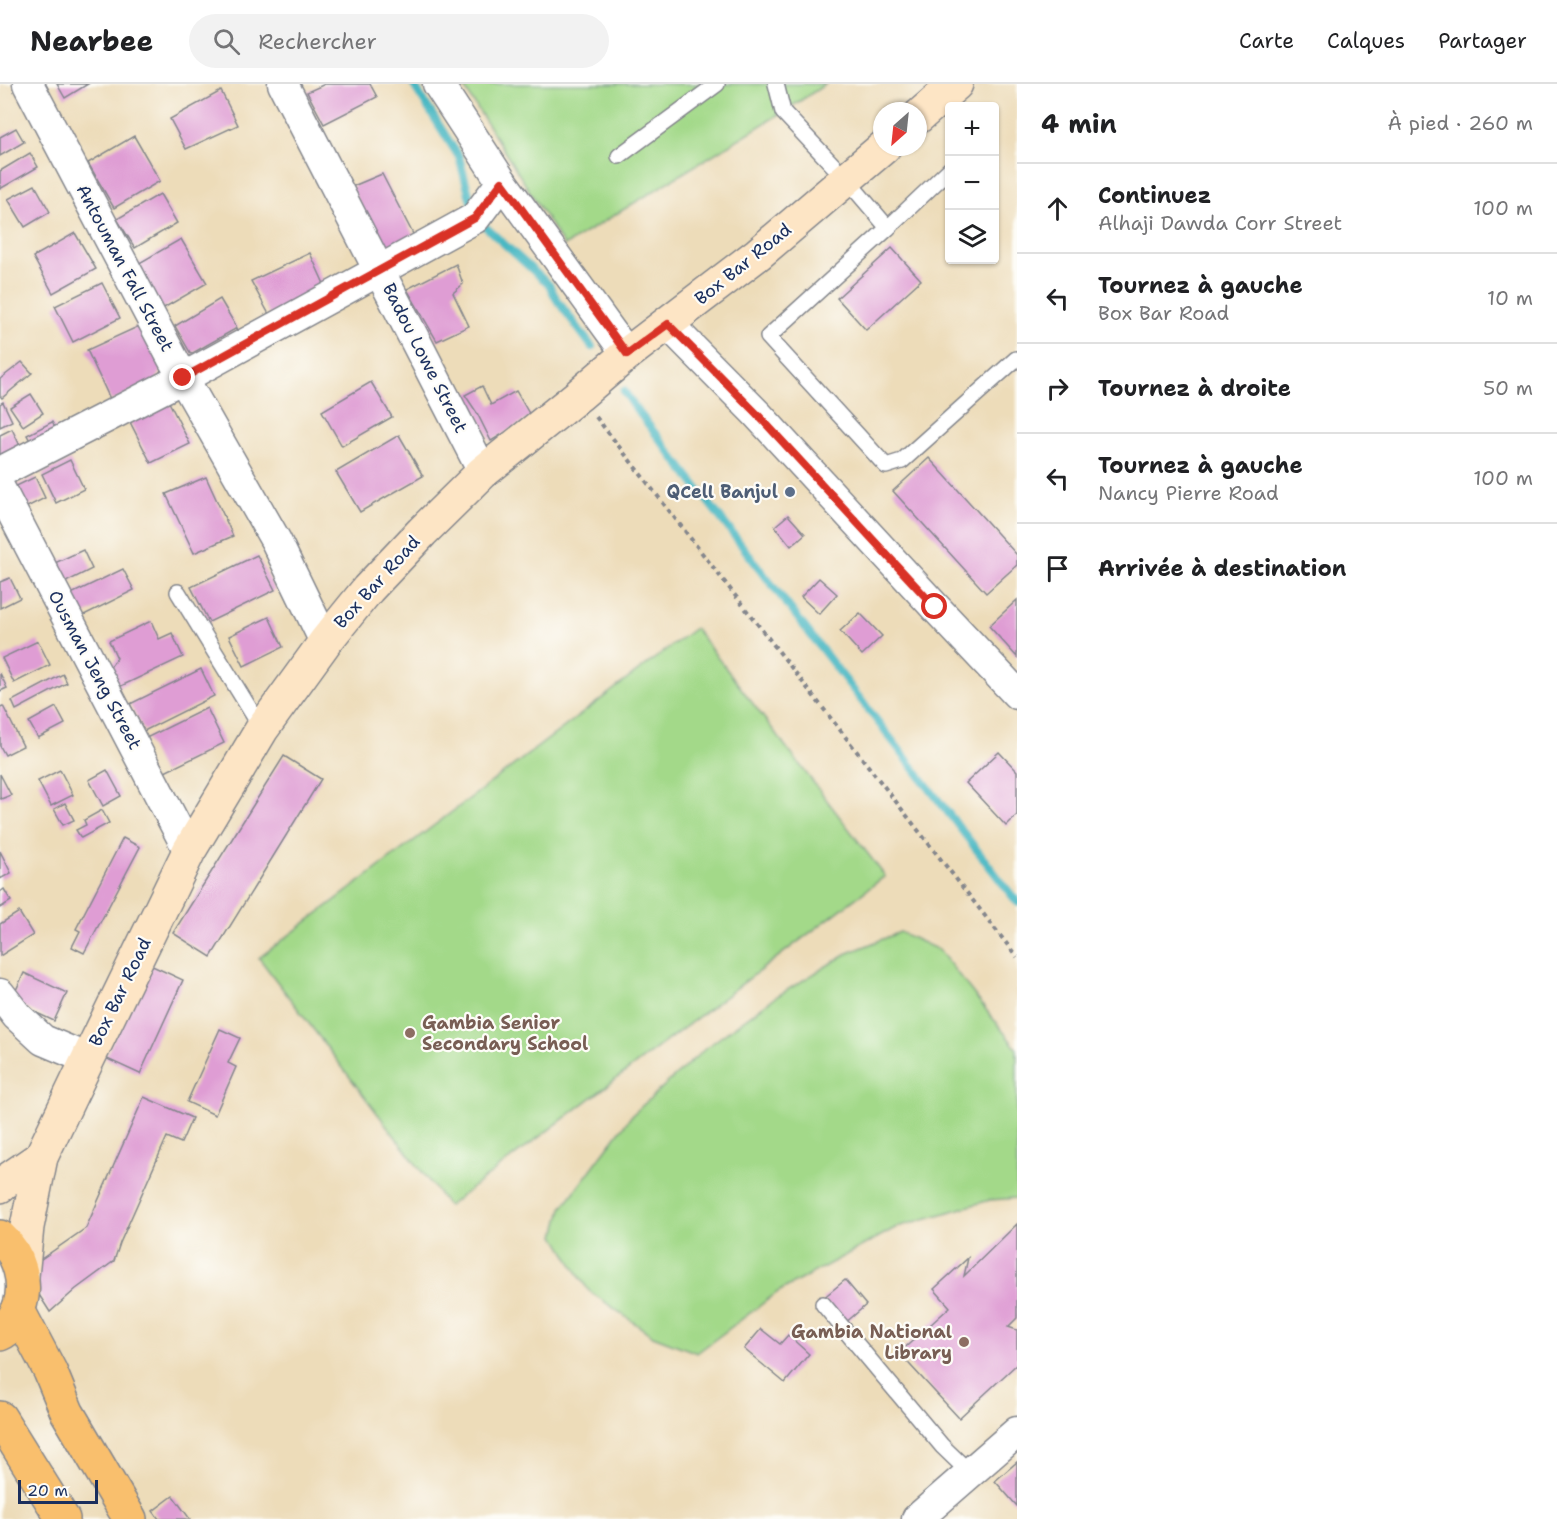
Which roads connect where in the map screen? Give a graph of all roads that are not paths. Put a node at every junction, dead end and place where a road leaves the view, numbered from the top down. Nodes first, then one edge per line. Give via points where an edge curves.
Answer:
1 (28, 84) edge
2 (283, 84) edge
3 (438, 84) edge
4 (717, 84) edge
5 (776, 84) edge
6 (956, 84) edge
7 (927, 109) edge
8 (619, 156) dead end
9 (874, 156) edge
10 (945, 174) edge
11 (847, 180) junction
12 (502, 182) junction
13 (888, 228) junction
14 (380, 270) junction
15 (668, 324) junction
16 (627, 354) junction
17 (1016, 359) edge
18 (183, 378) junction
19 (0, 472) edge
20 (483, 472) junction
21 (0, 489) edge
22 (178, 592) dead end
23 (325, 642) junction
24 (1017, 694) edge
25 (262, 729) junction
26 (189, 851) junction
27 (0, 994) edge
28 (88, 1059) junction
29 (41, 1157) junction
30 (0, 1186) edge
31 (0, 1237) edge
32 (22, 1276) junction
33 (823, 1304) dead end
34 (9, 1322) edge
35 (0, 1418) edge
36 (1017, 1432) edge
37 (970, 1473) junction
38 (63, 1519) edge
39 (130, 1519) edge
40 (917, 1519) edge

1 - 18 street, Antouman Fall Street
2 - 14 street, Badou Lowe Street
3 - 12 street
4 - 8 lane
5 - 11 lane via 783,112
6 - 7 street
9 - 11 street, Box Bar Road
10 - 13 lane
11 - 13 lane
11 - 15 street, Box Bar Road
12 - 14 street via 475,218
12 - 16 street
13 - 17 lane via 768,337 886,466 902,461
14 - 18 street
14 - 20 street, Badou Lowe Street
15 - 16 street, Box Bar Road
15 - 24 street
16 - 20 street, Box Bar Road
18 - 19 street
18 - 23 street, Antouman Fall Street via 276,541
20 - 23 street, Box Bar Road via 368,589
21 - 26 street, Ousman Jeng Street
22 - 25 lane
23 - 25 street, Box Bar Road
25 - 26 street, Box Bar Road
26 - 28 street, Box Bar Road
27 - 28 street via 44,1040
28 - 29 street, Box Bar Road
29 - 30 street
29 - 32 street, Box Bar Road
31 - 32 highway via 12,1250
32 - 34 highway via 22,1298
33 - 37 lane via 942,1446
34 - 39 highway via 50,1371 67,1412
35 - 38 highway
36 - 37 street
37 - 40 street

